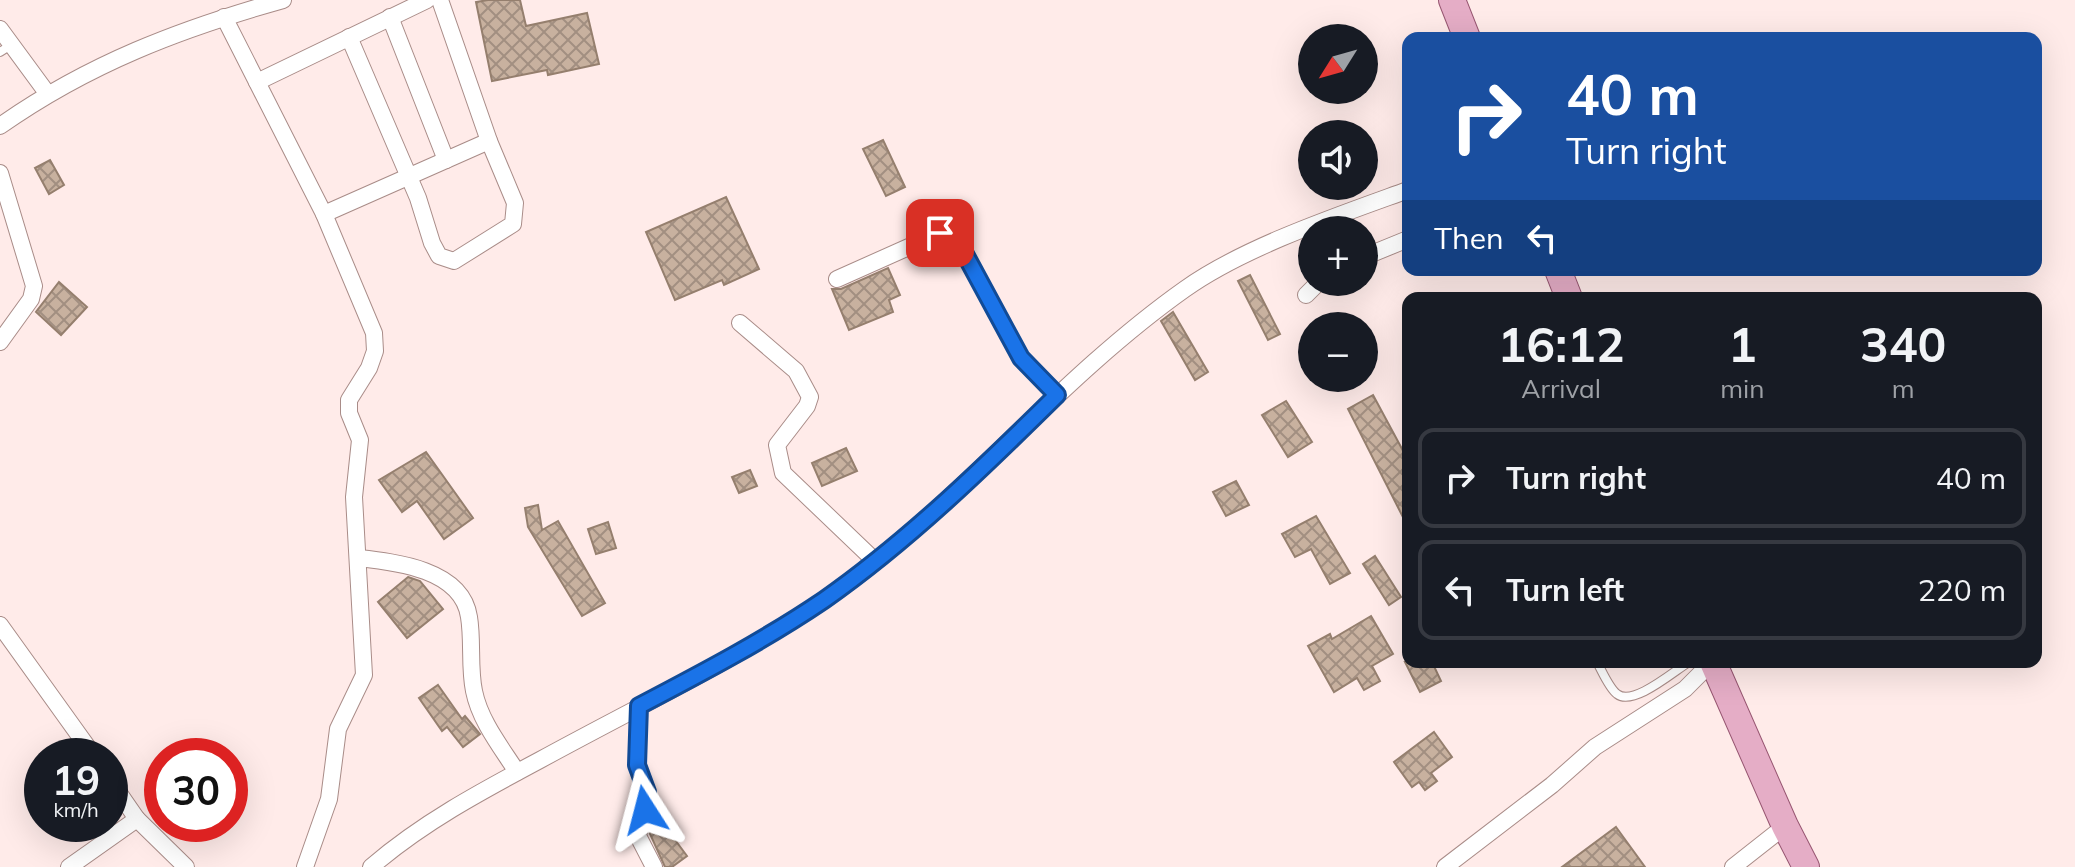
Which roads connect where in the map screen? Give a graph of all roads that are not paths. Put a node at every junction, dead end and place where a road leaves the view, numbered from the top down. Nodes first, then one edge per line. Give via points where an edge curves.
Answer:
1 (283, 0) edge
2 (427, 0) edge
3 (440, 0) edge
4 (1452, 0) edge
5 (224, 17) junction
6 (390, 17) junction
7 (0, 29) edge
8 (1465, 32) edge
9 (349, 37) junction
10 (5, 49) edge
11 (257, 82) junction
12 (47, 93) junction
13 (0, 126) edge
14 (489, 141) junction
15 (446, 160) junction
16 (0, 173) edge
17 (408, 177) junction
18 (1402, 192) edge
19 (324, 214) junction
20 (1402, 241) edge
21 (1378, 251) edge
22 (837, 279) dead end
23 (740, 323) dead end
24 (0, 342) edge
25 (1057, 395) junction
26 (358, 558) junction
27 (875, 561) junction
28 (0, 625) edge
29 (1601, 668) edge
30 (1680, 668) edge
31 (1706, 668) edge
32 (1715, 668) edge
33 (639, 706) junction
34 (81, 738) edge
35 (517, 772) junction
36 (128, 806) edge
37 (137, 819) junction
38 (1785, 826) junction
39 (69, 867) edge
40 (186, 867) edge
41 (305, 867) edge
42 (371, 867) edge
43 (654, 867) edge
44 (1445, 867) edge
45 (1733, 867) edge
46 (1806, 867) edge

1 - 5 street
2 - 6 street
3 - 14 street
4 - 8 main road
5 - 11 street
5 - 12 street via 107,61
6 - 9 street
6 - 15 street
7 - 10 street
9 - 11 street
9 - 17 street
10 - 12 street
11 - 19 street
12 - 13 street
14 - 15 street
14 - 17 street via 515,203 513,224 454,261 439,256
15 - 17 street
16 - 24 street via 34,286 31,299
17 - 19 street
18 - 25 street via 1275,241 1186,288
19 - 26 street via 375,342 369,368 349,400 360,440 354,497
20 - 21 street
22 - 25 street via 890,252 940,233 950,235 1021,358
23 - 27 street via 796,371 810,397 777,445 783,473
25 - 27 street
26 - 35 street via 415,566 452,586 463,599 478,706
26 - 41 street via 364,675 338,729 329,799
27 - 33 street via 748,647
28 - 34 street
29 - 30 lane via 1616,694 1624,697 1637,696
31 - 44 street via 1685,689 1595,747
32 - 38 main road
33 - 35 street
33 - 43 street via 637,765 647,792 638,836
35 - 42 street via 403,839
36 - 37 street
37 - 39 street
37 - 40 street
38 - 45 street
38 - 46 main road

